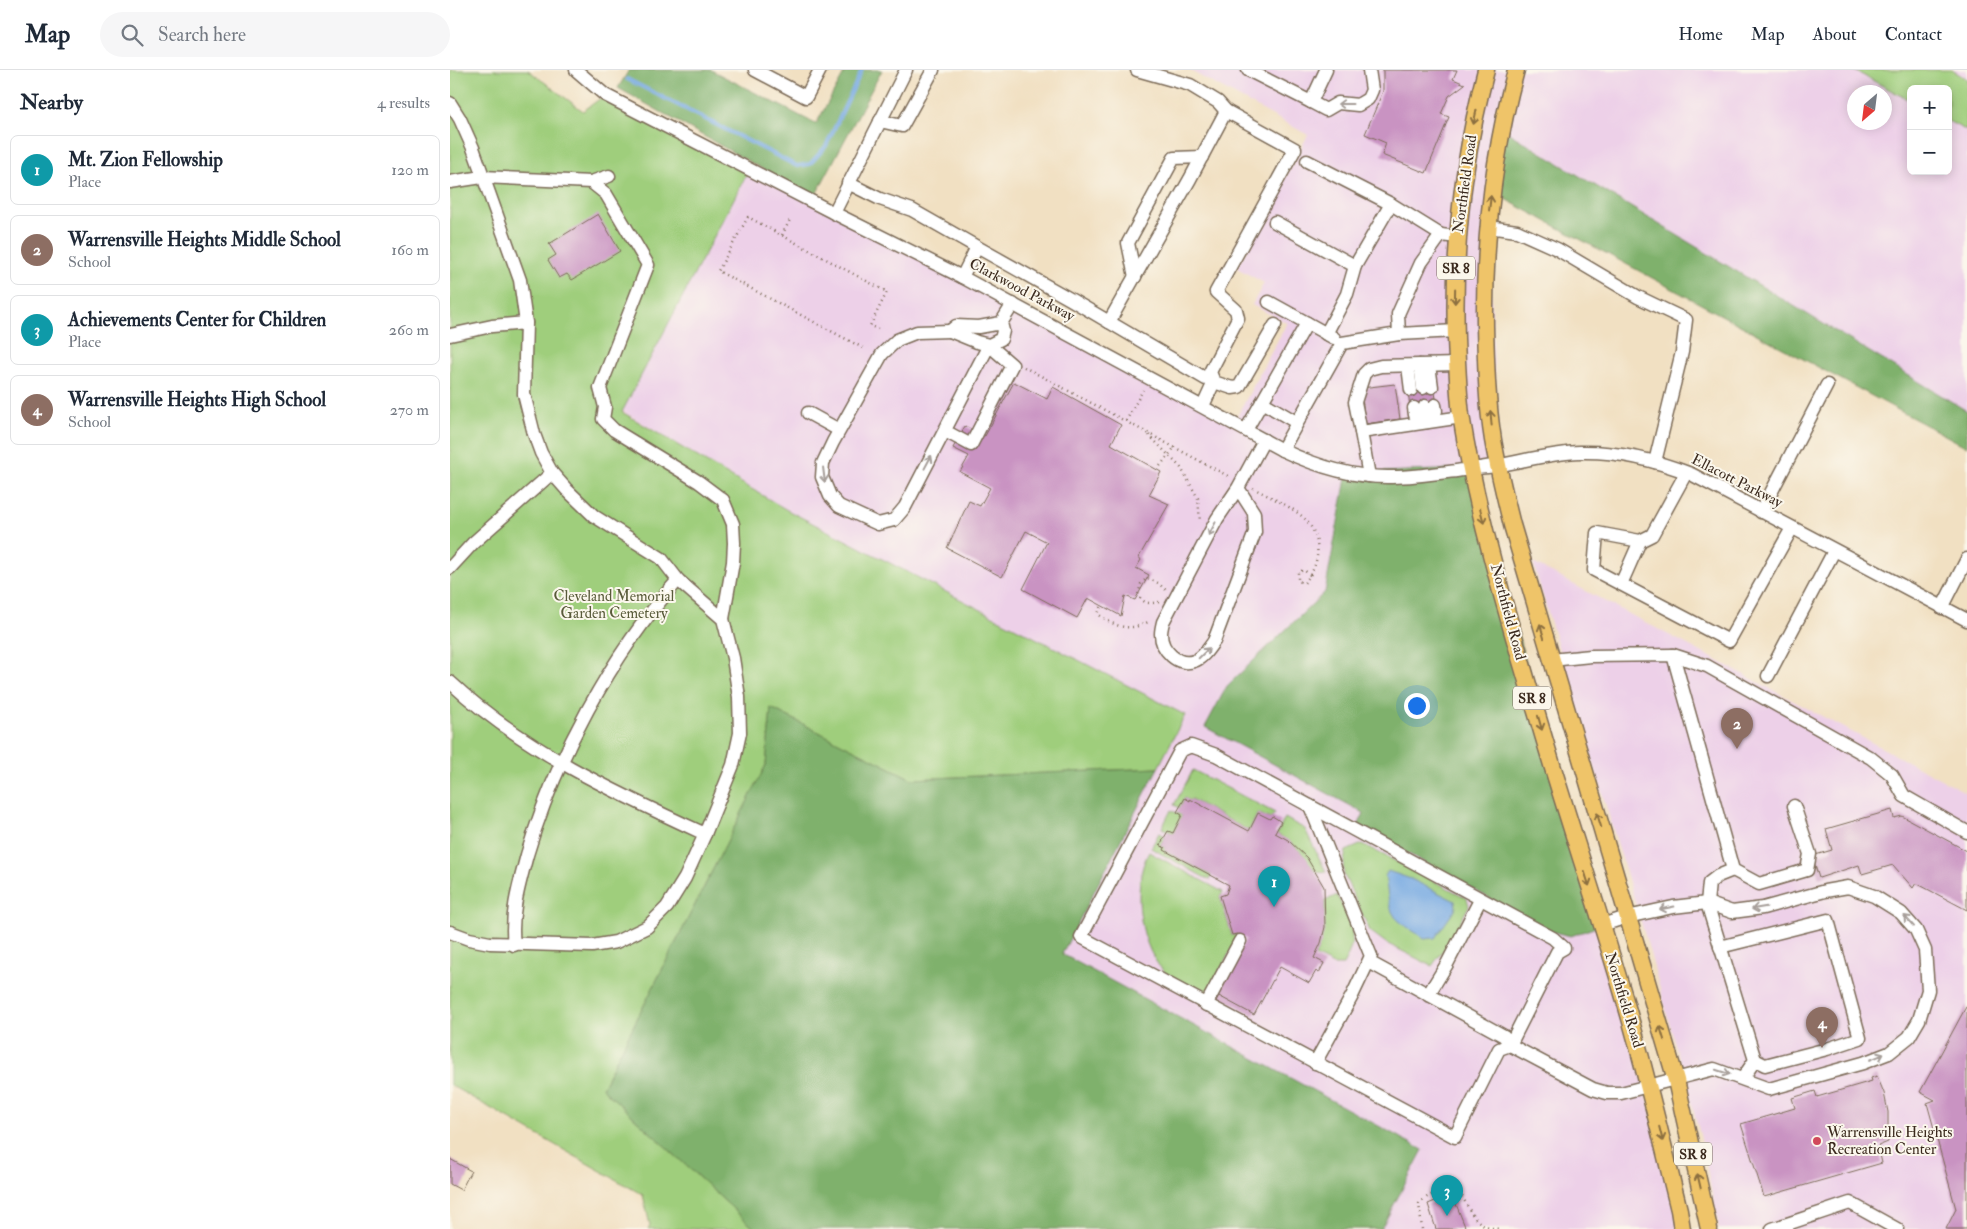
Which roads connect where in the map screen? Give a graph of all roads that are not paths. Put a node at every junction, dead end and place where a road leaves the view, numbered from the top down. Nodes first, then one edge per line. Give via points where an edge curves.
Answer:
1 (576, 70) edge
2 (755, 70) edge
3 (820, 70) edge
4 (906, 70) edge
5 (933, 70) edge
6 (1137, 70) edge
7 (1248, 70) edge
8 (1326, 70) edge
9 (1369, 70) edge
10 (1486, 70) edge
11 (1516, 70) edge
12 (1311, 102) junction
13 (450, 103) edge
14 (1226, 111) junction
15 (880, 121) junction
16 (1202, 157) junction
17 (1307, 161) dead end
18 (608, 176) dead end
19 (482, 177) junction
20 (450, 182) edge
21 (591, 182) junction
22 (848, 182) junction
23 (1391, 204) junction
24 (834, 214) junction
25 (1275, 222) dead end
26 (1488, 227) junction
27 (1441, 235) junction
28 (1458, 236) junction
29 (977, 247) junction
30 (1355, 266) junction
31 (962, 276) junction
32 (1135, 277) junction
33 (1268, 302) dead end
34 (1013, 304) junction
35 (1109, 322) junction
36 (526, 323) junction
37 (1001, 323) junction
38 (1307, 324) junction
39 (1274, 325) dead end
40 (950, 331) junction
41 (1456, 331) junction
42 (1326, 334) junction
43 (1399, 334) junction
44 (450, 335) edge
45 (1342, 343) junction
46 (989, 345) junction
47 (1457, 364) junction
48 (1419, 365) junction
49 (1214, 382) junction
50 (1827, 385) dead end
51 (1422, 389) dead end
52 (1262, 402) junction
53 (1203, 406) junction
54 (808, 413) dead end
55 (1462, 417) junction
56 (1296, 422) junction
57 (839, 430) junction
58 (1246, 430) junction
59 (945, 431) junction
60 (1361, 432) junction
61 (1264, 440) junction
62 (1282, 450) junction
63 (1656, 462) junction
64 (1498, 466) junction
65 (1470, 468) junction
66 (1686, 472) junction
67 (552, 473) junction
68 (1369, 476) junction
69 (1238, 488) junction
70 (1761, 512) junction
71 (1792, 528) junction
72 (1640, 542) junction
73 (1834, 550) junction
74 (1967, 559) edge
75 (450, 568) edge
76 (678, 580) junction
77 (1621, 584) junction
78 (1942, 608) junction
79 (723, 618) junction
80 (1967, 620) edge
81 (1673, 655) junction
82 (1551, 660) junction
83 (1768, 676) dead end
84 (450, 682) edge
85 (562, 763) junction
86 (1310, 806) junction
87 (1794, 806) dead end
88 (1967, 832) edge
89 (705, 834) junction
90 (1733, 870) junction
91 (1480, 900) junction
92 (1707, 903) junction
93 (1628, 917) junction
94 (1602, 925) junction
95 (450, 932) edge
96 (1240, 941) dead end
97 (514, 945) junction
98 (1720, 947) junction
99 (1369, 962) junction
100 (1428, 995) junction
101 (1206, 1004) junction
102 (1510, 1045) junction
103 (1755, 1060) junction
104 (1315, 1063) junction
105 (1743, 1078) junction
106 (1676, 1080) junction
107 (1650, 1087) junction
108 (1682, 1229) edge
109 (1709, 1229) edge
110 (1772, 1229) edge
111 (1897, 1229) edge

1 - 24 street, Clarkwood Parkway via 606,95
2 - 3 street via 806,97
4 - 15 street
5 - 15 street via 902,126
6 - 14 street via 1190,86 1218,102
7 - 12 street
8 - 12 street
9 -> 12 street via 1372,90 1368,99 1358,105 1338,103 1326,110
10 -> 28 main road, Northfield Road / SR 8 via 1465,167
26 -> 11 main road, Northfield Road / SR 8 via 1502,129
13 - 19 street via 473,148
14 - 16 street
14 - 49 street via 1295,149 1216,292 1236,310 1238,318 1210,372
15 - 22 street
16 - 32 street
16 - 32 street via 1174,158 1128,243
17 - 23 street
18 - 21 street
19 - 20 street
19 - 21 street
19 - 36 street via 520,280
21 - 79 street via 606,194 648,265 600,388 603,419 614,430 723,500 733,524 734,543
22 - 24 street
22 - 29 street via 880,199 912,210
23 - 27 street
23 - 30 street
24 - 31 street, Clarkwood Parkway
25 - 30 street
26 - 63 street via 1517,231 1557,249 1638,297 1686,320 1682,352
64 -> 26 main road, Northfield Road / SR 8 via 1486,350
27 - 28 street
27 - 43 street via 1421,263 1398,314
28 -> 41 main road, Northfield Road / SR 8
29 - 31 street
29 - 35 street
30 - 42 street via 1347,294
31 - 34 street, Clarkwood Parkway
32 - 35 street
33 - 38 street
34 - 37 street
34 - 53 street, Clarkwood Parkway
35 - 49 street
36 - 44 street
36 - 67 street via 524,394 534,434
37 - 40 street via 979,327 956,326
37 - 46 street via 1001,339
38 - 42 street
38 - 52 street
39 - 49 street via 1239,387
40 - 46 street
40 - 57 street via 917,332 897,340 882,354
41 - 43 street
41 - 47 main road, Northfield Road / SR 8
42 - 45 street
43 - 45 street
45 - 56 street
46 - 59 street
46 - 59 street via 1012,365 972,445
47 - 48 street
47 - 55 main road, Northfield Road / SR 8
48 - 51 street
48 - 60 street via 1381,366 1364,374 1355,402
49 - 53 street
50 - 70 street
52 - 56 street
52 - 58 street
53 - 58 street, Clarkwood Parkway
54 - 57 street
55 - 60 street via 1425,411
55 - 65 main road, Northfield Road / SR 8
56 - 62 street
57 -> 59 street via 823,463 822,477 830,496 839,506 878,524 894,520 905,507
58 - 61 street, Clarkwood Parkway
60 - 68 street
61 - 62 street, Clarkwood Parkway
61 - 69 street
62 - 68 street, Clarkwood Parkway via 1307,462
63 - 64 street, Ellacott Parkway via 1618,454 1579,452
63 - 66 street, Ellacott Parkway
64 - 65 street, Ellacott Parkway
82 -> 64 main road, Northfield Road / SR 8
65 - 68 street, Clarkwood Parkway via 1391,477
65 -> 94 main road, Northfield Road / SR 8 via 1520,657
66 - 70 street, Ellacott Parkway
66 - 72 street via 1652,535
67 - 75 street via 473,543
67 - 76 street via 594,516 661,558
69 -> 69 street via 1217,519 1163,622 1160,634 1163,645 1170,656 1182,661 1194,662 1214,641 1256,532 1254,513
70 - 71 street, Ellacott Parkway
71 - 73 street, Ellacott Parkway
71 - 77 street via 1729,641
72 - 77 street
72 - 77 street via 1597,533 1594,570
73 - 78 street, Ellacott Parkway
73 - 83 street
74 - 78 street
76 - 79 street
76 - 85 street via 608,673
78 - 80 street, Ellacott Parkway
79 - 89 street via 738,687 740,733 733,765
81 - 82 street
81 - 88 street via 1707,666 1871,758 1892,774 1904,796
81 - 90 street
93 -> 82 main road, Northfield Road / SR 8
84 - 85 street via 502,724
85 - 89 street
85 - 97 street via 546,797 523,871 513,914
86 - 91 street
86 - 99 street via 1358,922 1370,956
86 - 101 street via 1216,755 1191,746 1180,751 1129,845 1081,937
87 - 90 street via 1810,854 1807,870 1759,884
89 - 97 street via 685,878 667,907 647,927 616,942 592,946
90 - 92 street via 1709,884
91 - 100 street
91 - 102 street via 1553,938 1564,948 1557,952
92 -> 93 street
92 - 98 street
105 -> 92 street via 1769,1089 1863,1064 1889,1053 1909,1037 1919,1020 1928,990 1924,950 1916,930 1901,913 1874,896 1848,887 1763,908 1732,912
93 - 94 street
106 -> 93 main road, Northfield Road / SR 8
94 - 107 main road, Northfield Road / SR 8
95 - 97 street via 469,939
96 - 101 street
98 - 103 street
98 - 103 street via 1828,920 1860,1038 1765,1065
99 - 100 street
99 - 104 street
100 - 102 street via 1504,1036
101 - 104 street
102 - 104 street via 1500,1049 1455,1137
102 - 107 street via 1607,1093
103 - 105 street
106 -> 105 street via 1714,1069
106 - 107 street
109 -> 106 main road, Northfield Road / SR 8
107 -> 108 main road, Northfield Road / SR 8
110 - 111 street via 1850,1203

